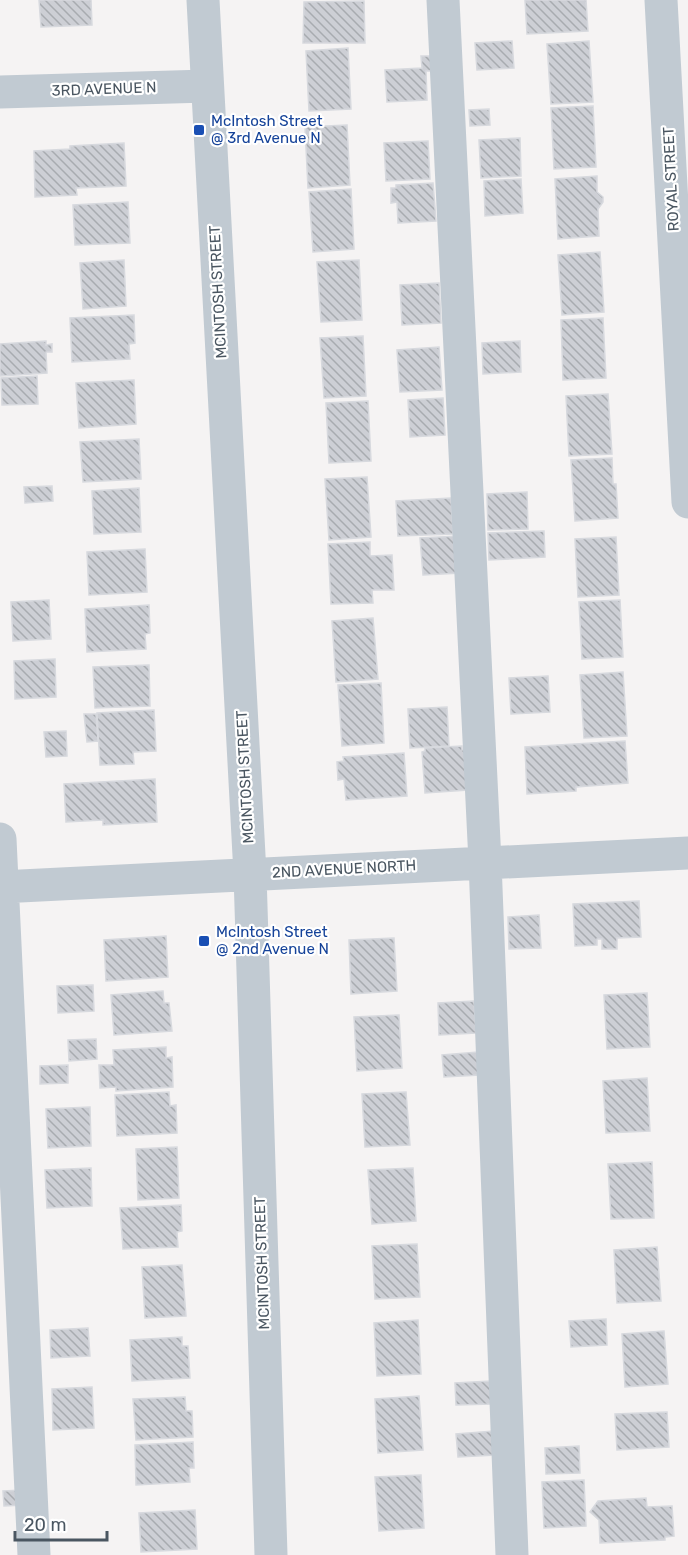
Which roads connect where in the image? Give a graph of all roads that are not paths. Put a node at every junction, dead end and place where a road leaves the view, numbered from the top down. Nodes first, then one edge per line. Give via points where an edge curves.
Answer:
1 (202, 0) edge
2 (443, 0) edge
3 (661, 0) edge
4 (207, 86) junction
5 (0, 92) edge
6 (688, 502) edge
7 (0, 839) edge
8 (688, 853) edge
9 (485, 862) junction
10 (250, 874) junction
11 (1, 887) edge
12 (33, 1555) edge
13 (271, 1555) edge
14 (512, 1555) edge

1 - 4 street, MCINTOSH STREET
2 - 9 street
3 - 6 street, ROYAL STREET
4 - 5 street, 3RD AVENUE N
4 - 10 street, MCINTOSH STREET
7 - 11 street
8 - 9 street, 2ND AVENUE NORTH
9 - 10 street, 2ND AVENUE NORTH
9 - 14 street
10 - 11 street, 2ND AVENUE NORTH
10 - 13 street, MCINTOSH STREET
11 - 12 street

